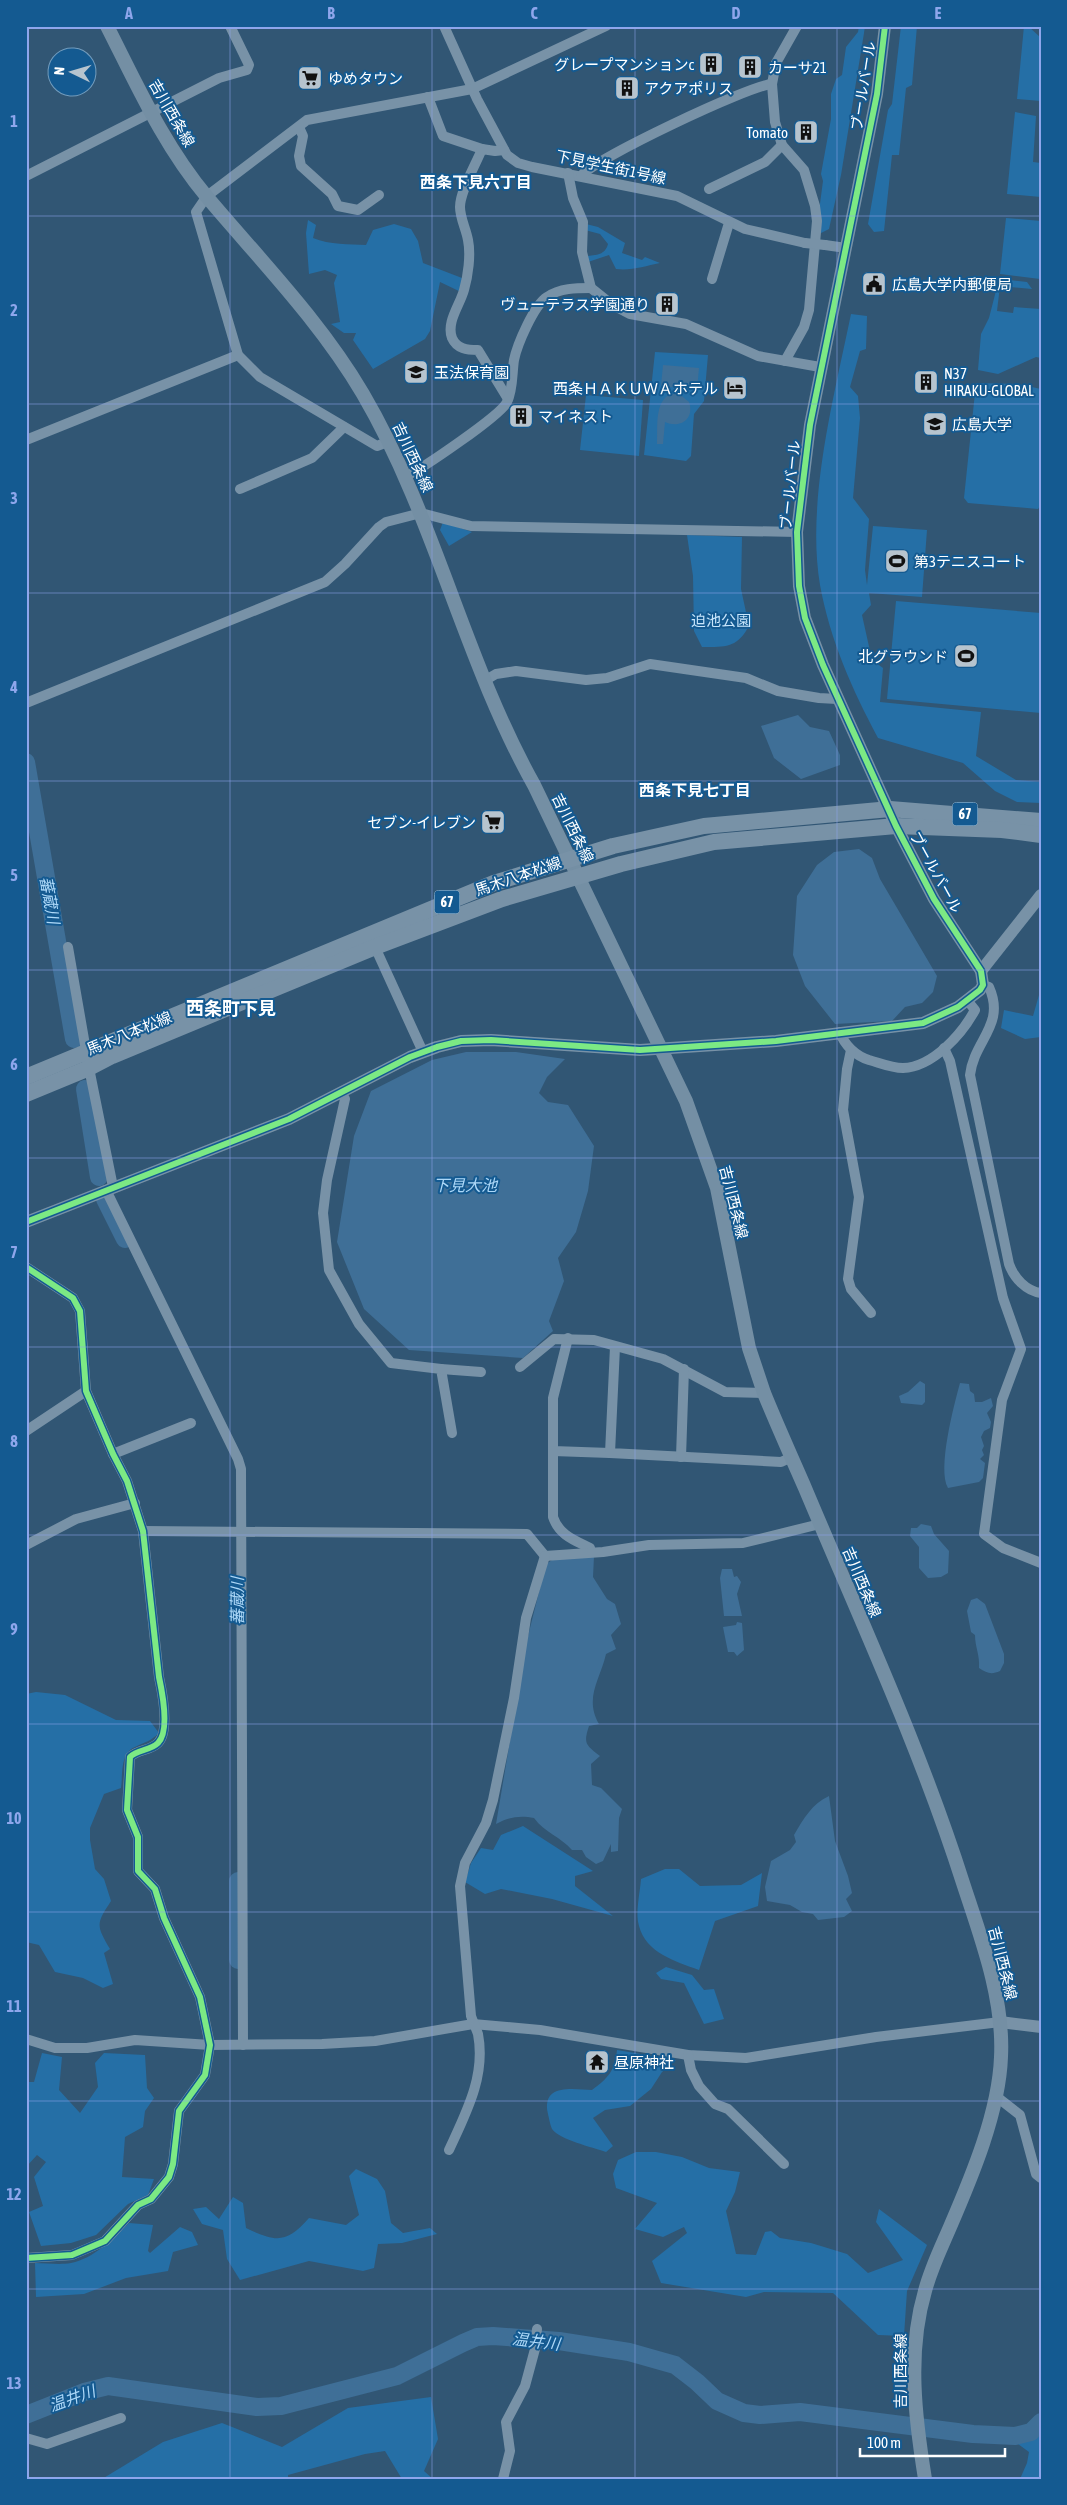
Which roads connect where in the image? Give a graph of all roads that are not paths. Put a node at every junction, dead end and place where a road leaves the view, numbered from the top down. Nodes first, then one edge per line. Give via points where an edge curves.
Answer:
1 (107, 26) edge
2 (230, 26) edge
3 (444, 26) edge
4 (606, 26) edge
5 (797, 26) edge
6 (884, 26) edge
7 (772, 84) junction
8 (472, 89) junction
9 (428, 97) junction
10 (151, 112) junction
11 (298, 127) junction
12 (782, 145) junction
13 (482, 149) junction
14 (504, 150) junction
15 (568, 173) junction
16 (26, 176) edge
17 (581, 176) junction
18 (709, 189) dead end
19 (379, 195) dead end
20 (207, 196) junction
21 (729, 223) junction
22 (846, 248) junction
23 (712, 279) dead end
24 (591, 288) junction
25 (238, 355) junction
26 (785, 361) junction
27 (820, 367) junction
28 (508, 399) junction
29 (344, 427) junction
30 (26, 440) edge
31 (390, 441) junction
32 (406, 476) junction
33 (240, 489) dead end
34 (421, 513) junction
35 (797, 532) junction
36 (484, 681) junction
37 (837, 699) junction
38 (26, 703) edge
39 (890, 809) junction
40 (1041, 821) edge
41 (896, 826) junction
42 (1041, 835) edge
43 (569, 858) junction
44 (578, 876) junction
45 (1041, 895) edge
46 (68, 947) dead end
47 (375, 947) junction
48 (980, 971) junction
49 (983, 985) junction
50 (967, 1000) junction
51 (840, 1032) junction
52 (661, 1048) junction
53 (944, 1048) junction
54 (87, 1050) junction
55 (851, 1050) junction
56 (423, 1052) junction
57 (89, 1068) junction
58 (26, 1076) edge
59 (341, 1092) junction
60 (26, 1094) edge
61 (109, 1189) junction
62 (26, 1222) edge
63 (26, 1267) edge
64 (1041, 1293) edge
65 (871, 1313) dead end
66 (568, 1338) junction
67 (615, 1347) junction
68 (520, 1367) dead end
69 (441, 1369) junction
70 (684, 1369) junction
71 (481, 1372) dead end
72 (86, 1391) junction
73 (764, 1393) junction
74 (191, 1423) dead end
75 (26, 1431) edge
76 (452, 1433) dead end
77 (553, 1450) junction
78 (610, 1453) junction
79 (113, 1454) junction
80 (681, 1457) junction
81 (792, 1457) junction
82 (135, 1503) junction
83 (820, 1524) junction
84 (143, 1531) junction
85 (239, 1531) junction
86 (26, 1545) edge
87 (591, 1552) junction
88 (545, 1556) junction
89 (1041, 1563) edge
90 (1000, 2022) junction
91 (473, 2024) junction
92 (1041, 2026) edge
93 (26, 2039) edge
94 (210, 2045) junction
95 (243, 2045) junction
96 (688, 2056) junction
97 (997, 2096) junction
98 (449, 2150) dead end
99 (784, 2164) dead end
100 (1041, 2178) edge
101 (26, 2258) edge
102 (537, 2329) dead end
103 (121, 2418) dead end
104 (26, 2438) edge
105 (503, 2479) edge
106 (925, 2479) edge

1 - 10 main road, 吉川西条線
2 - 10 street via 249,65 247,70 219,78
3 - 8 street, 下見学生街1号線
4 - 8 street
5 - 7 street via 776,63
6 - 22 street, ブールバール via 877,94 848,225
7 - 12 street via 775,122
7 - 17 street via 743,92 696,114 601,160
8 - 9 street
8 - 14 street, 下見学生街1号線
9 - 11 street via 307,120
9 - 13 street via 442,136
10 - 16 street
10 - 20 main road, 吉川西条線 via 168,144
11 - 19 street via 303,136 301,166 332,194 338,206 358,210
11 - 20 street
12 - 18 street via 765,162
12 - 26 street via 804,170 817,221 809,310 804,327
13 - 14 street
13 - 28 street via 460,206 469,242 468,272 451,331 457,345 463,349 478,350
14 - 15 street, 下見学生街1号線 via 518,163
15 - 17 street, 下見学生街1号線
15 - 24 street via 573,198 583,222 582,252
17 - 21 street, 下見学生街1号線 via 677,196
20 - 25 street via 196,212
20 - 31 main road, 吉川西条線 via 330,343
21 - 22 street, 下見学生街1号線, bridge via 805,243
21 - 23 street
22 - 27 street, ブールバール
24 - 26 street via 610,304 630,314 686,324 753,354
24 - 28 street via 557,292 540,304 515,357
25 - 29 street via 260,377
25 - 30 street
26 - 27 street
27 - 35 street, ブールバール
28 - 32 street via 497,413 422,468
29 - 31 street via 377,446
29 - 33 street via 312,458
31 - 32 main road, 吉川西条線
32 - 34 main road, 吉川西条線
34 - 35 street via 471,526
34 - 36 main road, 吉川西条線
34 - 38 street via 386,522 379,527 325,582
35 - 37 street, ブールバール via 799,586 805,618
36 - 37 street via 496,674 516,671 586,680 607,678 650,664 746,678 778,691
36 - 43 main road, 吉川西条線
37 - 39 street, ブールバール
39 - 40 main road, 馬木八本松線 / 67
39 - 41 street, ブールバール
39 - 43 main road, 馬木八本松線 / 67 via 704,826
41 - 42 main road, 馬木八本松線 / 67 via 1002,830
41 - 44 main road, 馬木八本松線 / 67 via 714,842
41 - 48 street, ブールバール via 934,899
43 - 44 main road, 吉川西条線
43 - 54 main road, 馬木八本松線 / 67 via 494,883
44 - 47 main road, 馬木八本松線 / 67
44 - 52 main road, 吉川西条線
45 - 48 street
46 - 54 street
47 - 56 street
47 - 57 main road, 馬木八本松線 / 67
48 - 49 street
49 - 50 street
49 - 64 street via 989,987 995,1000 995,1012 992,1026 971,1063 970,1075 1009,1264 1020,1282
50 - 51 street via 923,1023
50 - 53 street via 975,1010
51 - 52 street via 776,1041
51 - 55 street
52 - 56 street via 640,1050 491,1040 461,1041
52 - 73 main road, 吉川西条線 via 686,1101 716,1188 749,1348
53 - 55 street via 934,1057 904,1068 866,1059
53 - 89 street via 950,1061 1003,1298 1022,1348 1002,1400 984,1534 1002,1548
54 - 57 street
54 - 58 main road, 馬木八本松線 / 67
55 - 65 street via 843,1110 859,1197 848,1279 851,1289
56 - 59 street
57 - 60 main road, 馬木八本松線 / 67
57 - 61 street
59 - 61 street via 289,1118
59 - 69 street via 345,1099 328,1172 323,1213 329,1270 359,1324 391,1363
61 - 62 street
61 - 85 street via 238,1459 241,1468
63 - 72 street via 73,1298 80,1311
66 - 67 street via 594,1340
66 - 68 street via 554,1339
66 - 77 street via 553,1398
67 - 70 street via 663,1359
67 - 78 street
69 - 71 street
69 - 76 street
70 - 73 street via 725,1392
70 - 80 street
72 - 75 street
72 - 79 street
73 - 81 main road, 吉川西条線
74 - 79 street
77 - 78 street
77 - 87 street via 553,1517 556,1526 563,1534 590,1548
78 - 80 street
79 - 82 street
80 - 81 street via 780,1462
81 - 83 main road, 吉川西条線
82 - 84 street
82 - 86 street via 76,1519
83 - 87 street via 743,1543 649,1545
83 - 90 main road, 吉川西条線 via 949,1839 979,1930
84 - 85 street
84 - 94 street via 164,1700 163,1734 159,1743 136,1751 130,1757 127,1810 138,1837 138,1872 155,1889 164,1918 200,1997
85 - 88 street via 527,1534
85 - 95 street
87 - 88 street
88 - 91 street via 526,1618 493,1800 486,1823 465,1863 460,1886
90 - 92 street
90 - 96 street via 876,2037 746,2058
90 - 97 main road, 吉川西条線 via 1002,2056
91 - 95 street via 375,2041
91 - 96 street via 540,2030
91 - 98 street via 478,2034 480,2064 473,2098
93 - 94 street via 55,2048 87,2048 135,2040
94 - 95 street
94 - 101 street via 205,2075 179,2111 169,2177 152,2199 138,2205 105,2241 72,2254
96 - 99 street via 698,2086 716,2104 728,2109
97 - 100 street via 1020,2115 1036,2174
97 - 106 main road, 吉川西条線 via 975,2163 924,2292 915,2335 914,2388
102 - 105 street via 525,2386 506,2422 510,2451
103 - 104 street via 47,2444

